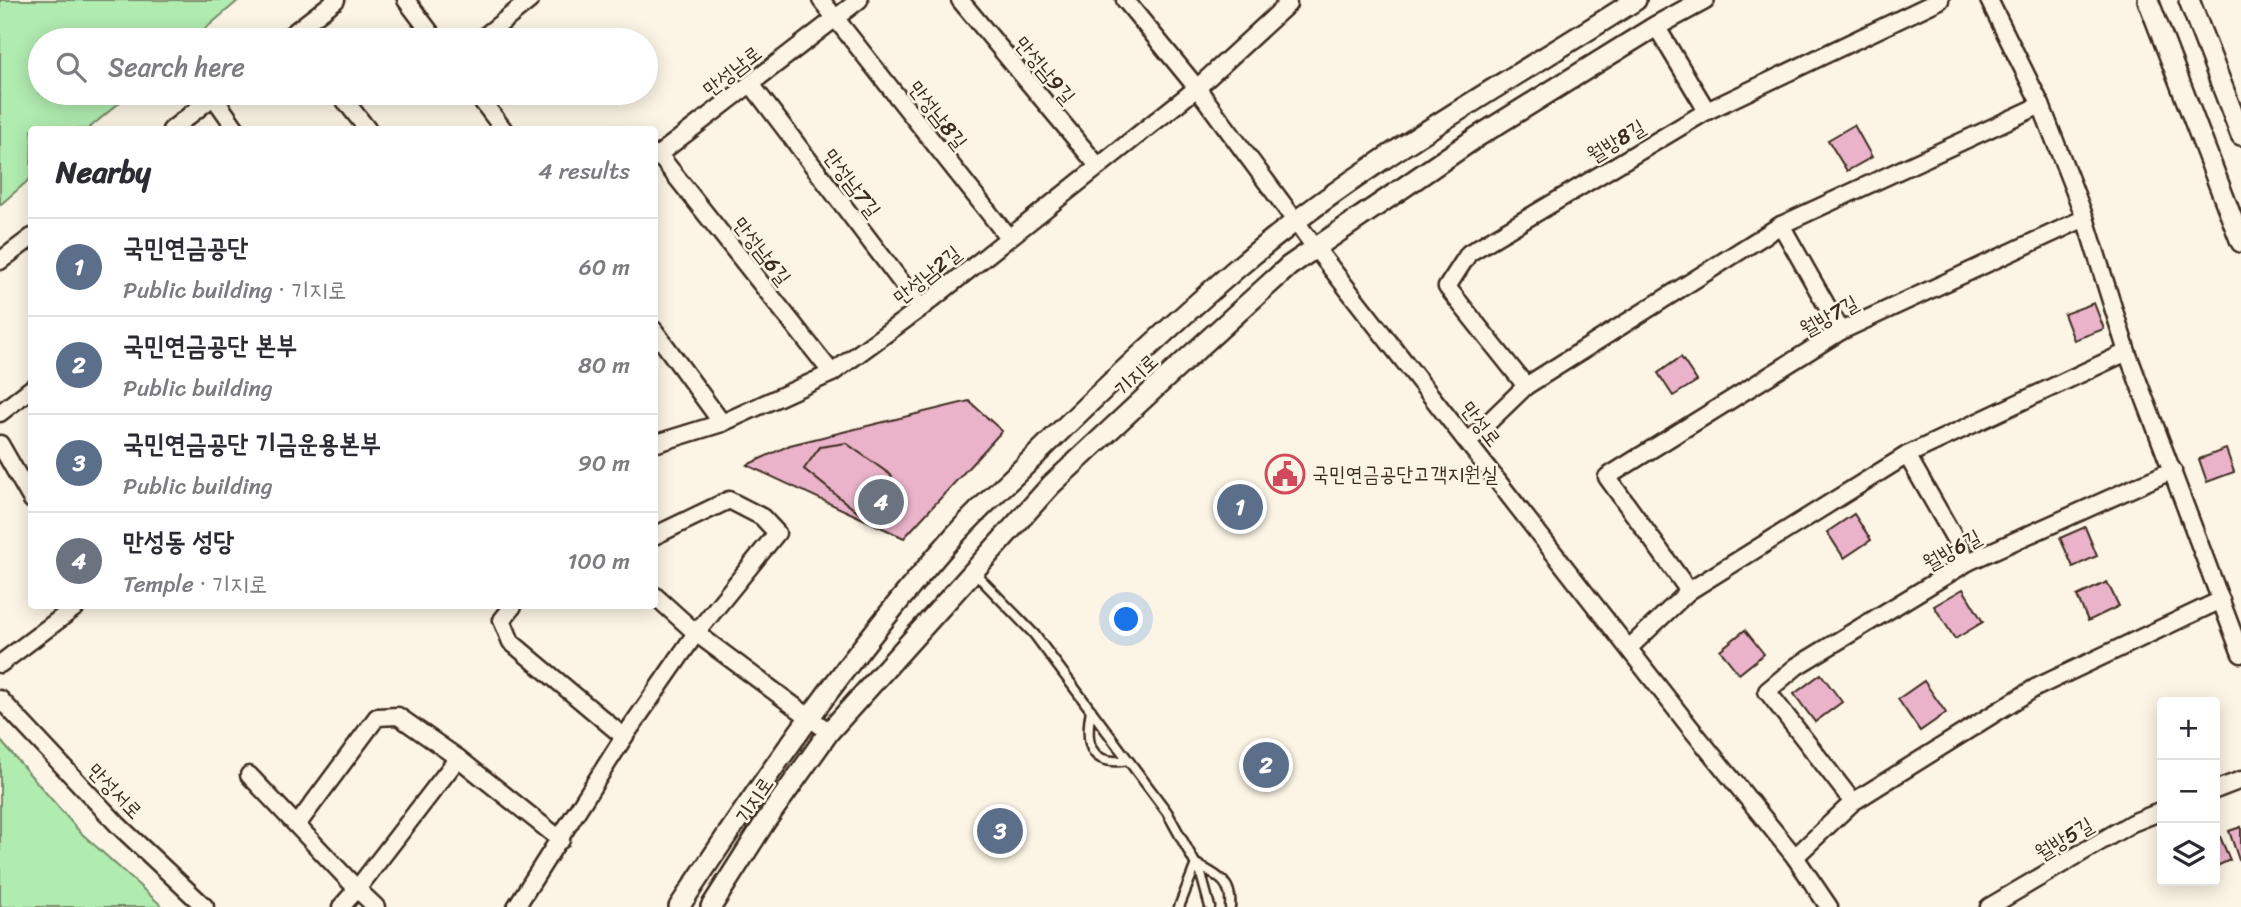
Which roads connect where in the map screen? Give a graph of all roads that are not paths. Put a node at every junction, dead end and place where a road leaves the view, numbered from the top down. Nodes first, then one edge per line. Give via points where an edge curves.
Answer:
1 (336, 0) edge
2 (406, 0) edge
3 (530, 0) edge
4 (821, 0) edge
5 (859, 0) edge
6 (960, 0) edge
7 (1125, 0) edge
8 (1285, 0) edge
9 (1636, 0) edge
10 (1704, 0) edge
11 (1940, 0) edge
12 (1989, 0) edge
13 (2148, 0) edge
14 (2189, 0) edge
15 (835, 18) junction
16 (1656, 26) junction
17 (304, 28) edge
18 (427, 28) edge
19 (495, 28) edge
20 (751, 83) junction
21 (1197, 88) junction
22 (203, 105) edge
23 (222, 105) edge
24 (348, 105) edge
25 (485, 105) edge
26 (2041, 105) junction
27 (1707, 111) junction
28 (176, 126) edge
29 (235, 126) edge
30 (365, 126) edge
31 (501, 126) edge
32 (2241, 135) edge
33 (658, 155) edge
34 (658, 157) edge
35 (1098, 166) junction
36 (2085, 218) junction
37 (1297, 222) junction
38 (1781, 225) junction
39 (1008, 237) junction
40 (28, 240) edge
41 (2241, 242) edge
42 (1317, 250) junction
43 (0, 261) edge
44 (920, 309) junction
45 (1841, 331) junction
46 (658, 335) edge
47 (2127, 352) junction
48 (832, 373) junction
49 (1526, 386) junction
50 (28, 391) edge
51 (0, 413) edge
52 (722, 423) junction
53 (1468, 442) junction
54 (658, 443) edge
55 (0, 444) edge
56 (1907, 454) junction
57 (2173, 470) junction
58 (28, 492) edge
59 (658, 534) edge
60 (1968, 562) junction
61 (973, 571) junction
62 (1689, 591) junction
63 (658, 599) edge
64 (2221, 600) junction
65 (73, 609) edge
66 (511, 609) edge
67 (696, 633) junction
68 (1630, 647) junction
69 (2241, 654) edge
70 (0, 664) edge
71 (0, 699) edge
72 (1091, 710) junction
73 (810, 718) junction
74 (829, 732) junction
75 (624, 737) junction
76 (457, 758) junction
77 (1128, 760) junction
78 (249, 775) dead end
79 (2241, 780) edge
80 (2220, 788) edge
81 (1853, 802) junction
82 (2157, 813) edge
83 (297, 825) junction
84 (561, 840) junction
85 (1795, 857) junction
86 (1196, 864) junction
87 (356, 889) junction
88 (205, 907) edge
89 (341, 907) edge
90 (376, 907) edge
91 (516, 907) edge
92 (679, 907) edge
93 (711, 907) edge
94 (1179, 907) edge
95 (1210, 907) edge
96 (1230, 907) edge
97 (1829, 907) edge
98 (1989, 907) edge

1 - 17 street
2 - 18 street
3 - 19 street
4 - 15 street
5 - 15 street, 만성남로
6 - 35 street, 만성남9길
7 - 21 street, 만성로
8 - 21 street, 만성남2길 via 1288,4
9 - 37 street, 기지로
10 - 16 street, 기지로
11 - 27 street, 월방8길
12 - 26 street
13 - 41 street
14 - 32 street
15 - 20 street, 만성남로
15 - 39 street, 만성남8길
16 - 27 street
16 - 42 street, 기지로 via 1477,137
20 - 33 street, 만성남로
20 - 44 street, 만성남7길
21 - 35 street, 만성남2길
21 - 37 street, 만성로
22 - 28 street
23 - 29 street
24 - 30 street
25 - 31 street
26 - 36 street
26 - 38 street
27 - 49 street, 월방8길 via 1469,253 1447,288
34 - 48 street, 만성남6길
35 - 39 street, 만성남2길
36 - 45 street, 월방7길
36 - 47 street
37 - 42 street, 만성로
37 - 73 street, 기지로 via 1237,269 1074,418 956,534 849,663
38 - 45 street
38 - 49 street
39 - 44 street, 만성남2길
40 - 43 street
42 - 53 street, 만성로
42 - 61 street, 기지로 via 1289,266 1051,485
44 - 48 street, 만성남2길
45 - 62 street, 월방7길 via 1607,477
46 - 52 street
47 - 56 street
47 - 57 street
48 - 52 street, 만성남2길
49 - 53 street
50 - 51 street
52 - 54 street, 만성남2길
53 - 68 street, 만성로
55 - 58 street
56 - 60 street
56 - 62 street
57 - 60 street, 월방6길
57 - 64 street
59 - 67 street via 729,500 762,517 776,533
60 - 81 street, 월방6길 via 1797,667 1767,691
61 - 72 lane via 1034,634
61 - 74 street, 기지로
62 - 68 street
63 - 67 street
64 - 69 street
64 - 81 street via 2035,688
65 - 70 street
66 - 75 street via 502,621 511,642
67 - 73 street
67 - 75 street
68 - 85 street, 만성로
71 - 88 street, 만성서로 via 118,825
72 - 77 lane
72 - 77 lane via 1088,746 1113,763
73 - 74 street
73 - 92 street, 기지로
74 - 93 street, 기지로
75 - 84 street
76 - 83 street via 398,716 377,717
76 - 84 street
76 - 87 street
77 - 86 lane via 1167,811
78 - 83 street
79 - 80 street
81 - 85 street
82 - 98 street, 월방5길
83 - 87 street
84 - 91 street
85 - 97 street, 만성로
86 - 94 lane
86 - 95 lane
86 - 96 lane via 1225,880
87 - 89 street
87 - 90 street

